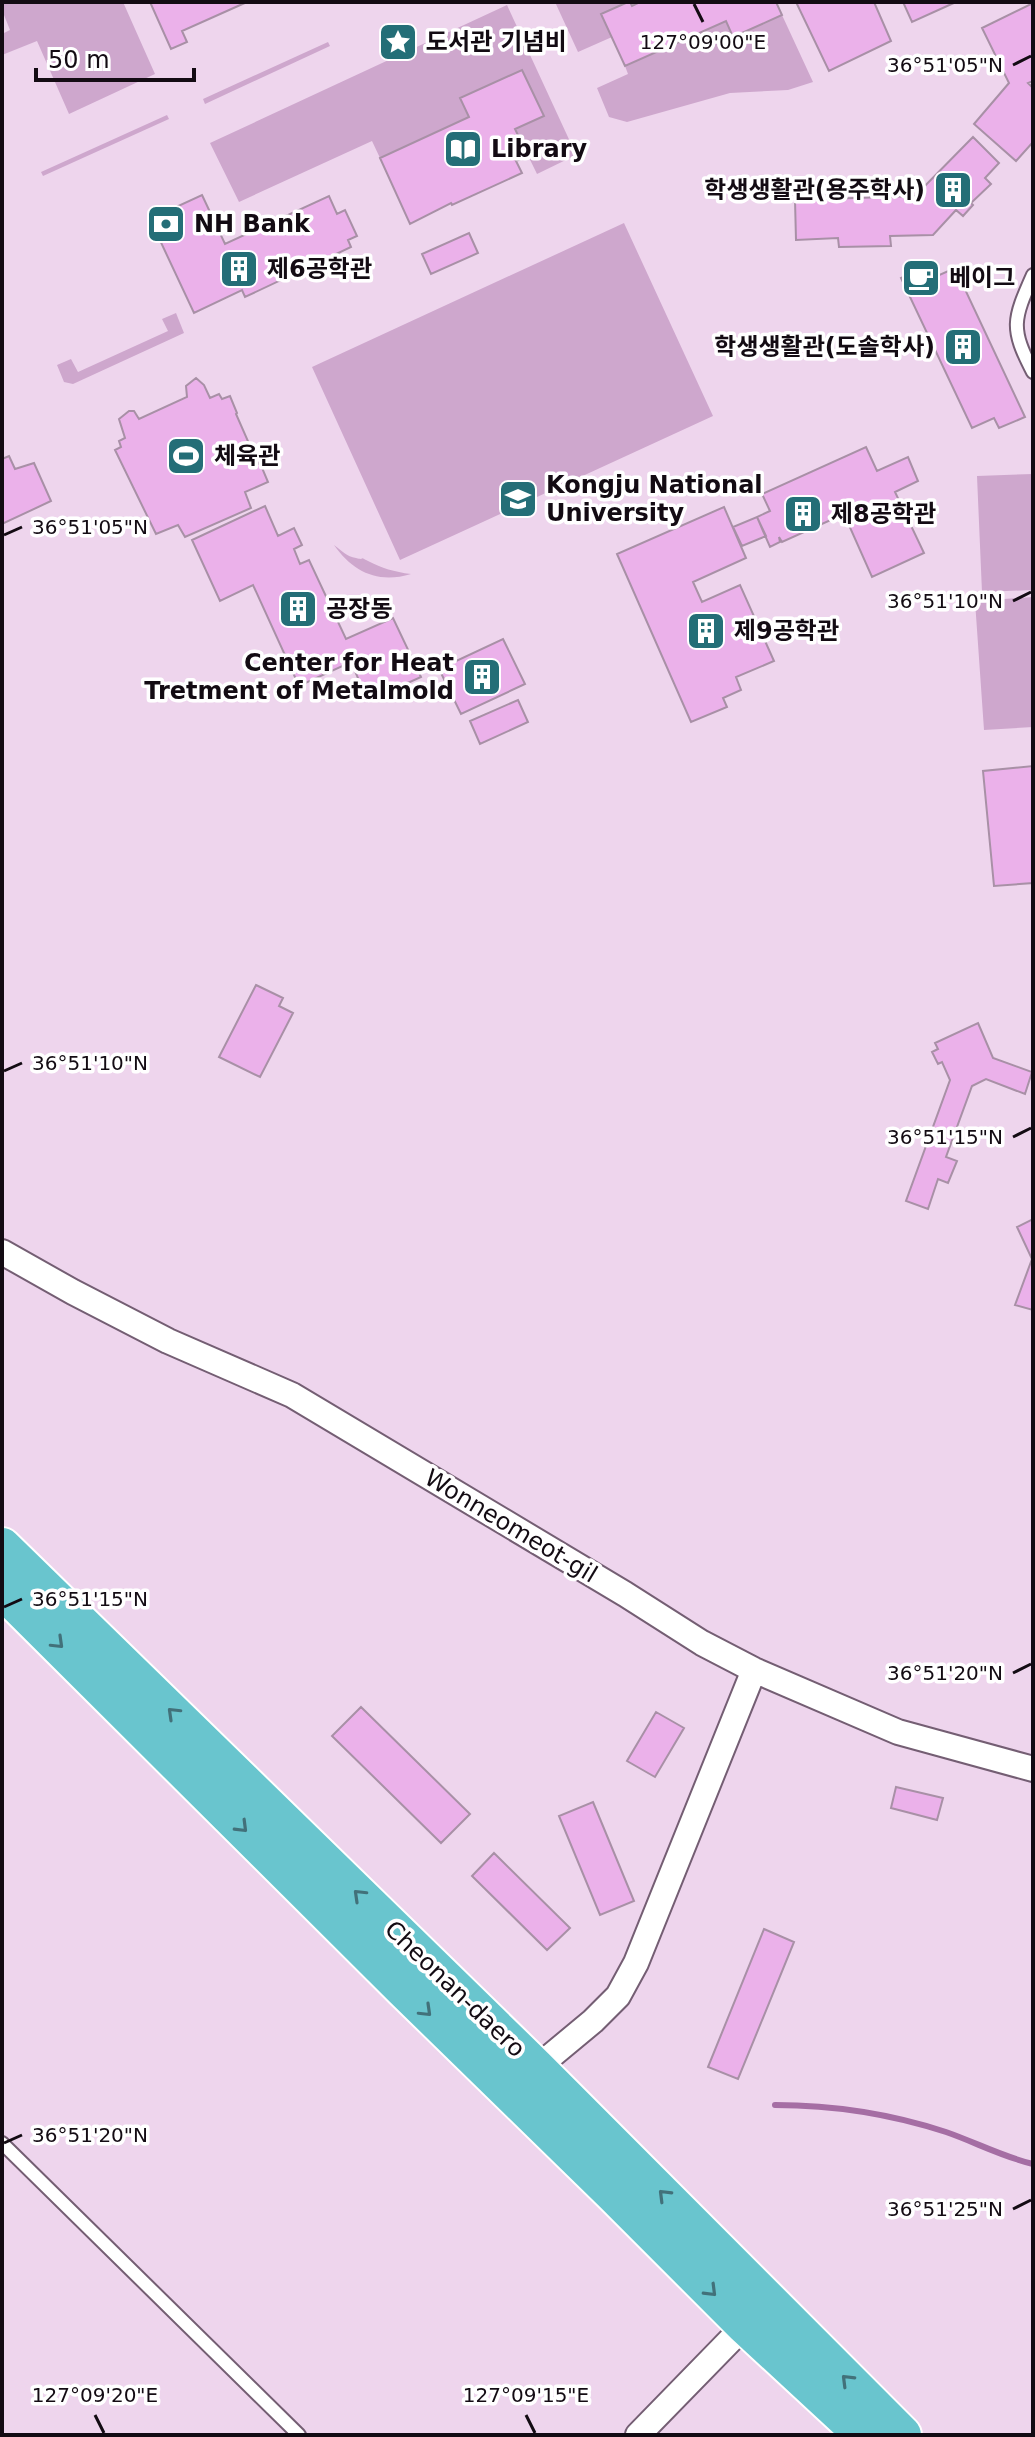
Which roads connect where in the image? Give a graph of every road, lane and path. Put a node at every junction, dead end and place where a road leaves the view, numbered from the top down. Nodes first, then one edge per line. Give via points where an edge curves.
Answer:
1 (1033, 275) edge
2 (1033, 372) edge
3 (2, 1252) edge
4 (2, 1547) edge
5 (2, 1589) edge
6 (754, 1670) junction
7 (1033, 1769) edge
8 (522, 2080) junction
9 (2, 2143) edge
10 (757, 2313) junction
11 (299, 2435) edge
12 (638, 2435) edge
13 (864, 2435) edge
14 (902, 2435) edge

1 - 2 lane via 1015,328
3 - 6 street, Wonneomeot-gil via 168,1341 292,1395
8 -> 4 main road, Cheonan-daero
5 -> 8 main road, Cheonan-daero
6 - 7 street, Wonneomeot-gil via 898,1732
6 - 8 street via 618,1996
8 - 10 main road, Cheonan-daero
9 - 11 lane
10 - 12 street
10 - 13 main road, Cheonan-daero
14 -> 10 main road, Cheonan-daero

